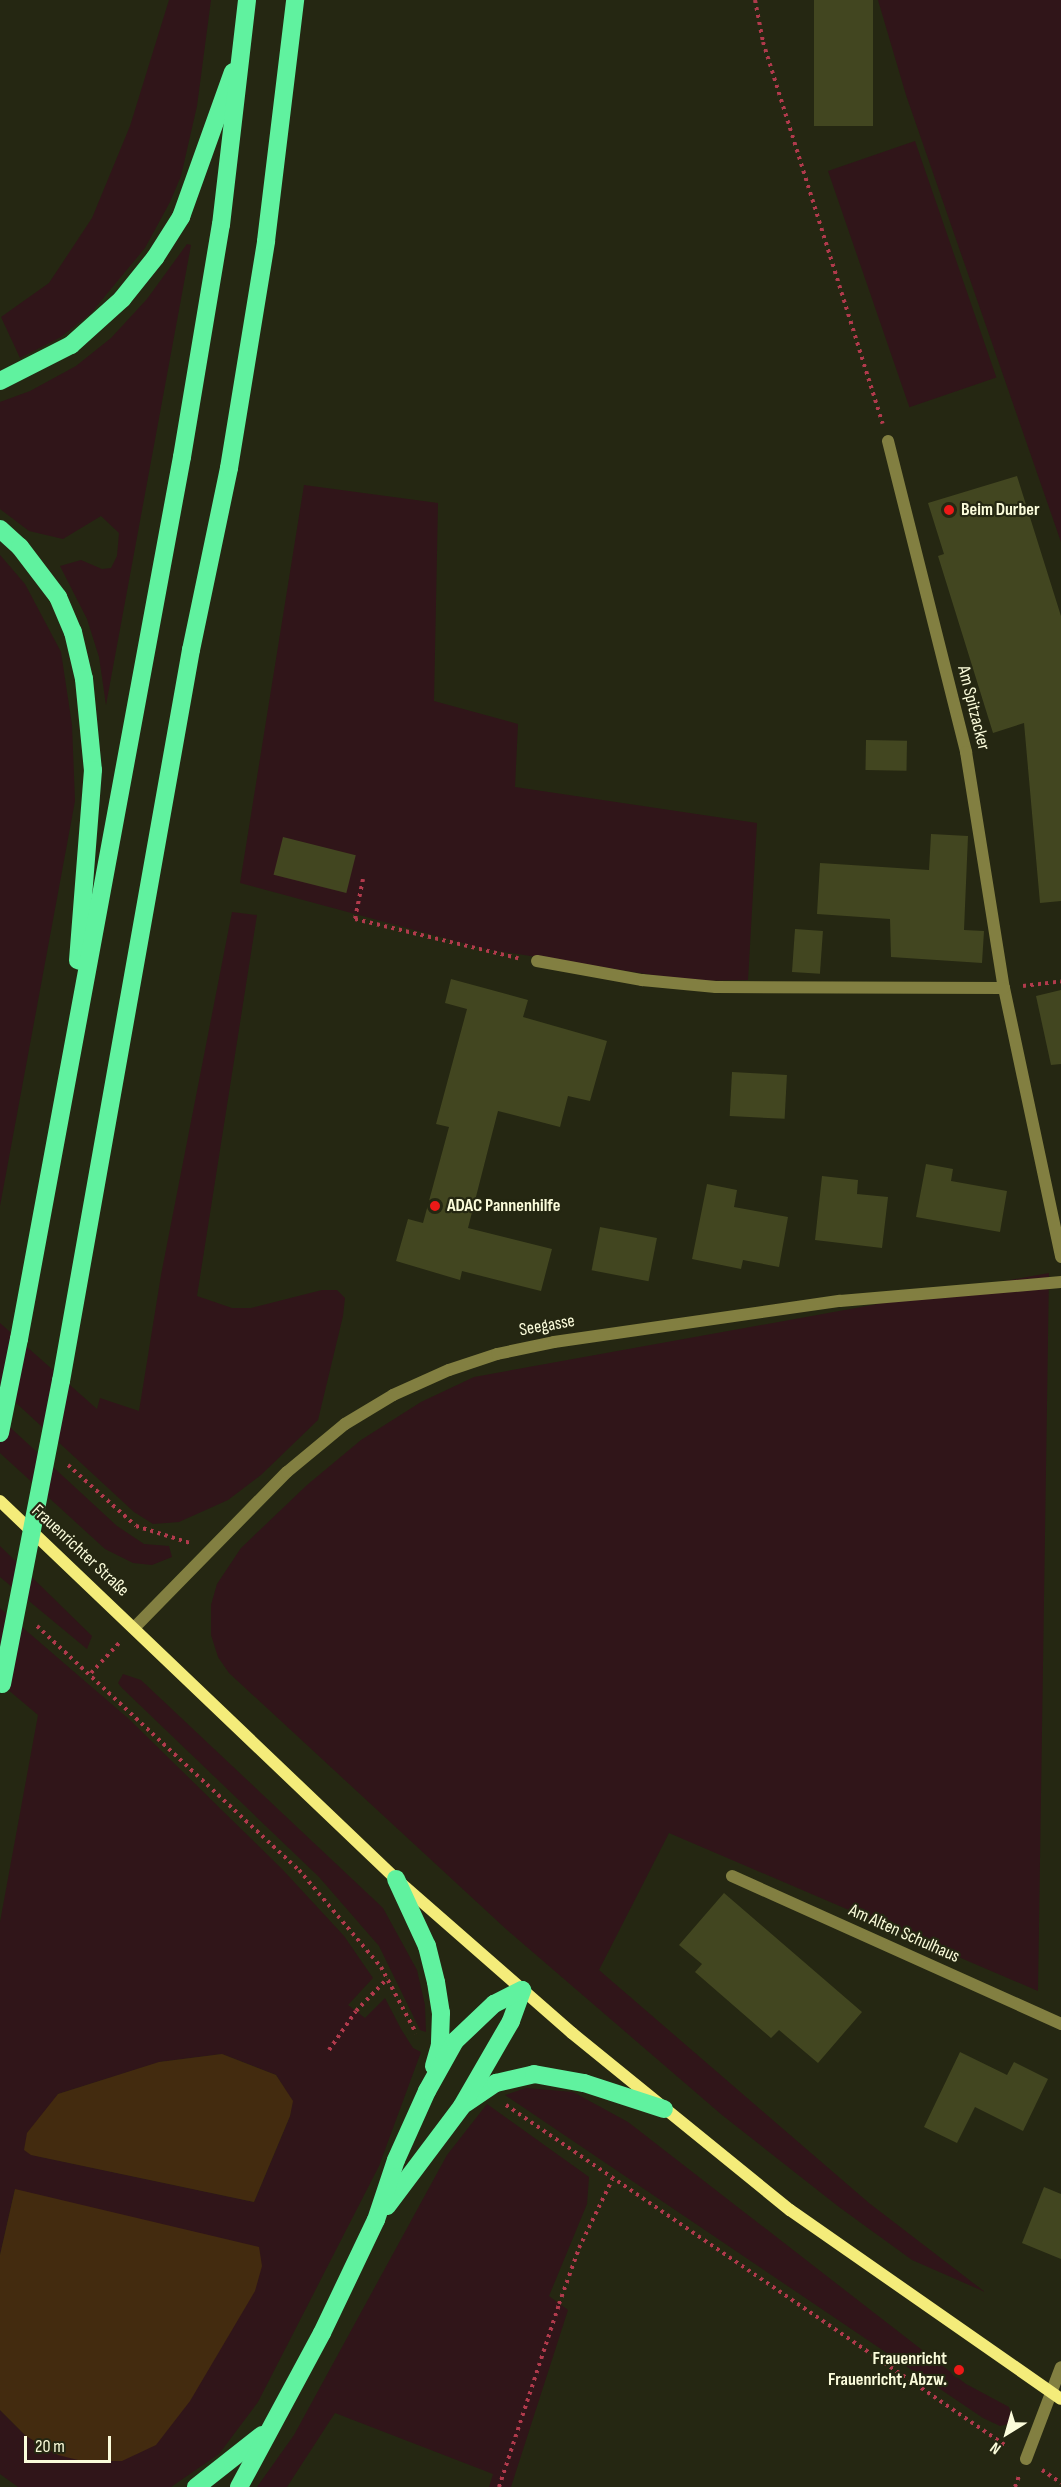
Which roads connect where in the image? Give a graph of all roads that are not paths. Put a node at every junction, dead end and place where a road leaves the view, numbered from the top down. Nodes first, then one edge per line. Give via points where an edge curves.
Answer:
1 (247, 0) edge
2 (295, 0) edge
3 (244, 42) junction
4 (0, 381) edge
5 (888, 441) road end
6 (0, 529) edge
7 (537, 961) road end
8 (1004, 988) junction
9 (71, 1045) junction
10 (1061, 1257) edge
11 (1061, 1282) edge
12 (0, 1433) edge
13 (0, 1501) edge
14 (135, 1627) junction
15 (1, 1689) edge
16 (732, 1876) dead end
17 (396, 1879) junction
18 (522, 1990) junction
19 (1061, 2024) edge
20 (427, 2091) junction
21 (462, 2106) junction
22 (664, 2109) junction
23 (376, 2220) junction
24 (1061, 2367) edge
25 (1056, 2396) edge
26 (268, 2430) junction
27 (1026, 2459) dead end
28 (195, 2487) edge
29 (239, 2487) edge

1 - 3 highway
2 - 15 highway, bridge via 266,241 231,457 191,650 61,1381
3 - 4 highway via 181,217 155,258 122,299 71,345
3 - 9 highway via 221,225 182,457
5 - 8 street, Am Spitzacker via 966,752
6 - 9 highway via 20,547 58,597 73,632 91,725 93,770
7 - 8 street via 642,980 716,987
8 - 10 street, Am Spitzacker
9 - 12 highway, bridge
11 - 14 street, Seegasse via 840,1301 497,1354 393,1395 345,1424 287,1472
13 - 14 main road, Frauenrichter Straße
14 - 17 main road, Frauenrichter Straße
16 - 19 street, Am Alten Schulhaus
17 - 18 main road, Frauenrichter Straße
17 - 20 highway via 427,1946 439,2003 440,2045
18 - 20 highway via 474,2019 455,2041
18 - 21 highway via 511,2021
18 - 22 main road, Frauenrichter Straße
20 - 23 highway via 396,2160
21 - 22 highway via 496,2083 534,2074 584,2083
21 - 23 highway
22 - 25 main road, Frauenrichter Straße via 809,2224
23 - 26 highway via 322,2333
24 - 25 street
25 - 27 street
26 - 28 highway
26 - 29 highway

